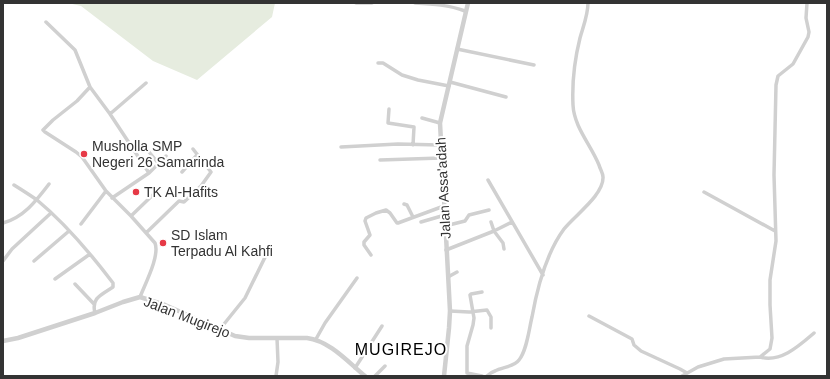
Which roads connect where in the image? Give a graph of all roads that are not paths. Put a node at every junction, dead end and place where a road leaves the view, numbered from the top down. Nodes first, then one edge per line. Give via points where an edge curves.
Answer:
1 (356, 3) edge
2 (372, 3) edge
3 (415, 3) edge
4 (468, 3) edge
5 (588, 3) edge
6 (807, 3) edge
7 (465, 11) junction
8 (46, 22) dead end
9 (458, 49) junction
10 (378, 63) dead end
11 (534, 65) dead end
12 (146, 83) dead end
13 (449, 84) junction
14 (90, 87) junction
15 (506, 97) dead end
16 (389, 109) dead end
17 (110, 114) junction
18 (422, 118) dead end
19 (440, 122) junction
20 (414, 145) junction
21 (440, 145) junction
22 (341, 147) dead end
23 (193, 149) dead end
24 (149, 152) dead end
25 (197, 155) junction
26 (166, 156) dead end
27 (441, 158) junction
28 (380, 160) dead end
29 (158, 164) junction
30 (182, 172) dead end
31 (149, 174) junction
32 (488, 180) dead end
33 (49, 184) dead end
34 (14, 185) dead end
35 (160, 188) dead end
36 (106, 191) junction
37 (704, 192) dead end
38 (112, 198) junction
39 (37, 200) junction
40 (404, 204) dead end
41 (444, 206) junction
42 (489, 210) dead end
43 (51, 213) junction
44 (445, 215) junction
45 (131, 216) junction
46 (413, 217) junction
47 (421, 222) dead end
48 (491, 222) dead end
49 (512, 222) junction
50 (3, 223) edge
51 (81, 224) dead end
52 (445, 226) junction
53 (775, 230) junction
54 (69, 231) junction
55 (494, 231) junction
56 (147, 232) junction
57 (272, 245) dead end
58 (504, 249) dead end
59 (446, 250) junction
60 (90, 254) junction
61 (371, 255) dead end
62 (3, 261) edge
63 (34, 261) dead end
64 (457, 272) dead end
65 (543, 275) junction
66 (448, 276) junction
67 (357, 278) dead end
68 (55, 279) dead end
69 (75, 284) dead end
70 (482, 292) dead end
71 (140, 297) junction
72 (94, 304) junction
73 (450, 311) junction
74 (473, 312) junction
75 (95, 313) junction
76 (589, 316) dead end
77 (382, 326) dead end
78 (490, 328) dead end
79 (220, 329) junction
80 (814, 333) dead end
81 (276, 338) junction
82 (316, 339) junction
83 (3, 341) edge
84 (760, 357) junction
85 (385, 366) dead end
86 (355, 368) junction
87 (687, 373) junction
88 (276, 376) edge
89 (365, 376) edge
90 (375, 376) edge
91 (444, 376) edge
92 (482, 376) edge
93 (487, 376) edge
94 (682, 376) edge

1 - 2 street
3 - 7 street via 454,6
4 - 7 street, Jalan Assa'adah
5 - 65 street via 577,50 573,84 574,117 603,176 597,193 554,244
6 - 53 street via 808,37 793,64 778,76 776,85
7 - 9 street, Jalan Assa'adah
8 - 14 street via 75,50
9 - 11 street
9 - 13 street, Jalan Assa'adah
10 - 13 street via 383,63 407,77
12 - 17 street
13 - 15 street
13 - 19 street, Jalan Assa'adah
14 - 17 street
14 - 36 street via 44,130 82,157
16 - 20 street via 388,123 413,126
17 - 31 street
18 - 19 street
19 - 21 street, Jalan Assa'adah
20 - 21 street
20 - 22 street
21 - 27 street, Jalan Assa'adah
23 - 25 street
24 - 29 street
25 - 30 street
25 - 56 street via 211,172 184,202 178,201
26 - 29 street
27 - 28 street
27 - 41 street, Jalan Assa'adah
29 - 31 street
31 - 38 street
32 - 49 street
33 - 39 street
34 - 39 street
35 - 45 street
36 - 38 street
36 - 51 street
37 - 53 street
38 - 45 street
39 - 43 street
39 - 50 street via 18,218
40 - 46 street
41 - 44 street, Jalan Assa'adah
41 - 46 street
42 - 52 street via 469,215 465,221
43 - 54 street
43 - 62 street via 12,249
44 - 47 street
44 - 52 street, Jalan Assa'adah
45 - 56 street
46 - 61 street via 397,223 386,210 366,218 370,235 364,245
48 - 55 street
49 - 55 street
49 - 65 street
52 - 59 street, Jalan Assa'adah
53 - 84 street via 776,241 770,276 772,338 770,349
54 - 60 street
54 - 63 street
55 - 58 street
55 - 59 street
56 - 71 street via 155,243 156,255
57 - 79 street via 245,298
59 - 66 street, Jalan Assa'adah
60 - 68 street
60 - 72 street via 114,285
64 - 66 street
65 - 93 street via 520,360
66 - 73 street, Jalan Assa'adah
67 - 82 street via 327,319
69 - 72 street
70 - 74 street via 470,295
71 - 75 street, Jalan Mugirejo
71 - 79 street, Jalan Mugirejo
72 - 75 street
73 - 74 street
73 - 91 street, Jalan Assa'adah
74 - 78 street via 488,311 492,322
74 - 92 street via 474,325 467,346 466,372
75 - 83 street, Jalan Mugirejo
76 - 87 street via 632,339 641,351
77 - 86 street
79 - 81 street, Jalan Mugirejo via 241,337
80 - 84 street via 784,355
81 - 82 street, Jalan Mugirejo
81 - 88 street
82 - 86 street
84 - 87 street via 724,359
85 - 90 street
86 - 89 street
87 - 94 street

